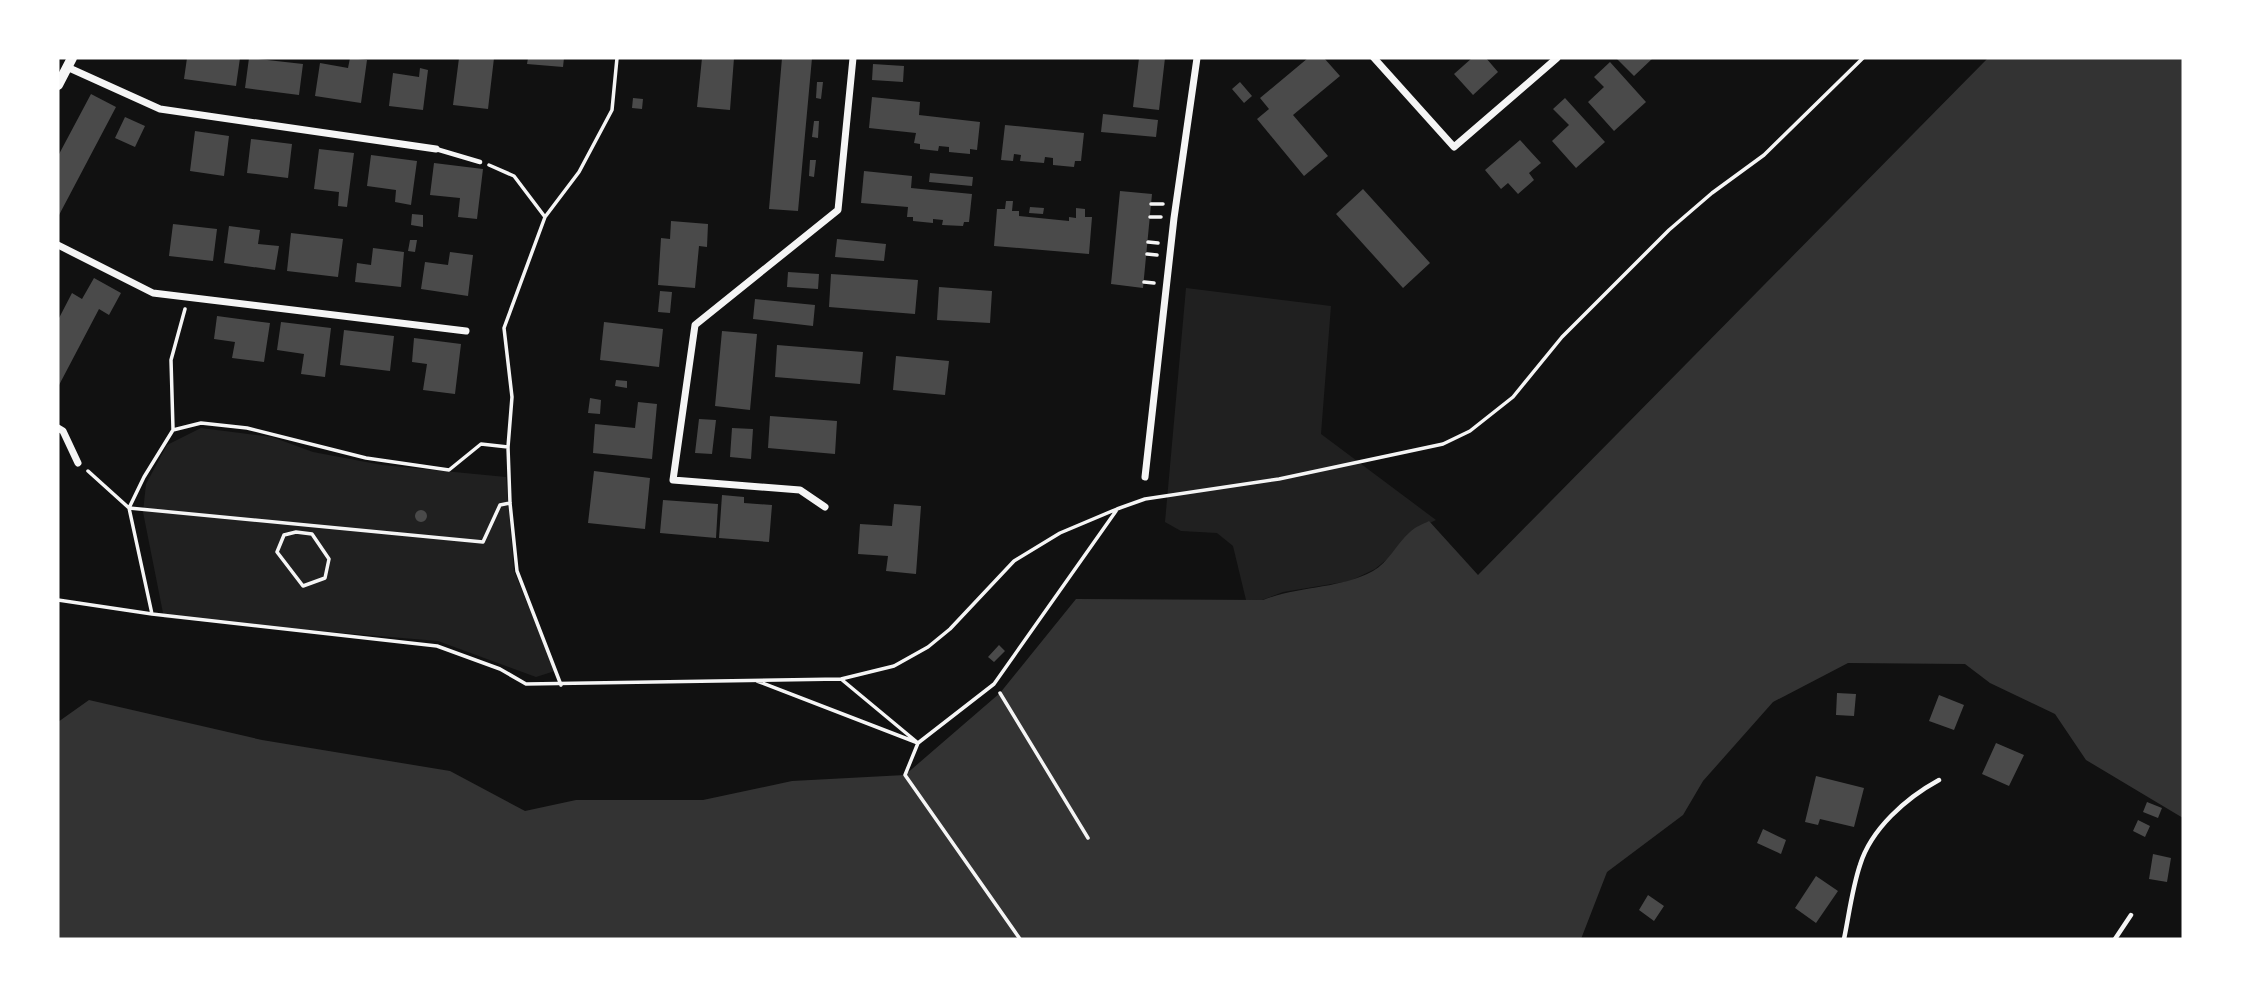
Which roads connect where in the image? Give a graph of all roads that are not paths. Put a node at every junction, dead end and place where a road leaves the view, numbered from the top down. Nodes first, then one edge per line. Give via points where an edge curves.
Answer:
1 (853, 58) edge
2 (1197, 58) edge
3 (1374, 58) edge
4 (1557, 58) edge
5 (70, 62) edge
6 (58, 85) edge
7 (436, 149) joint
8 (480, 162) road end
9 (58, 245) edge
10 (466, 331) dead end
11 (58, 428) edge
12 (78, 463) road end
13 (1144, 477) dead end
14 (825, 507) dead end
15 (1939, 780) dead end
16 (2131, 915) dead end
17 (1844, 939) edge
18 (2115, 939) edge

1 - 14 street via 838,210 695,325 673,480 800,490
2 - 13 street
3 - 4 street via 1454,147
5 - 6 street
5 - 7 street via 160,109
7 - 8 lane
9 - 10 street via 153,293
11 - 12 street
15 - 17 lane via 1916,793 1874,837 1860,863
16 - 18 lane

